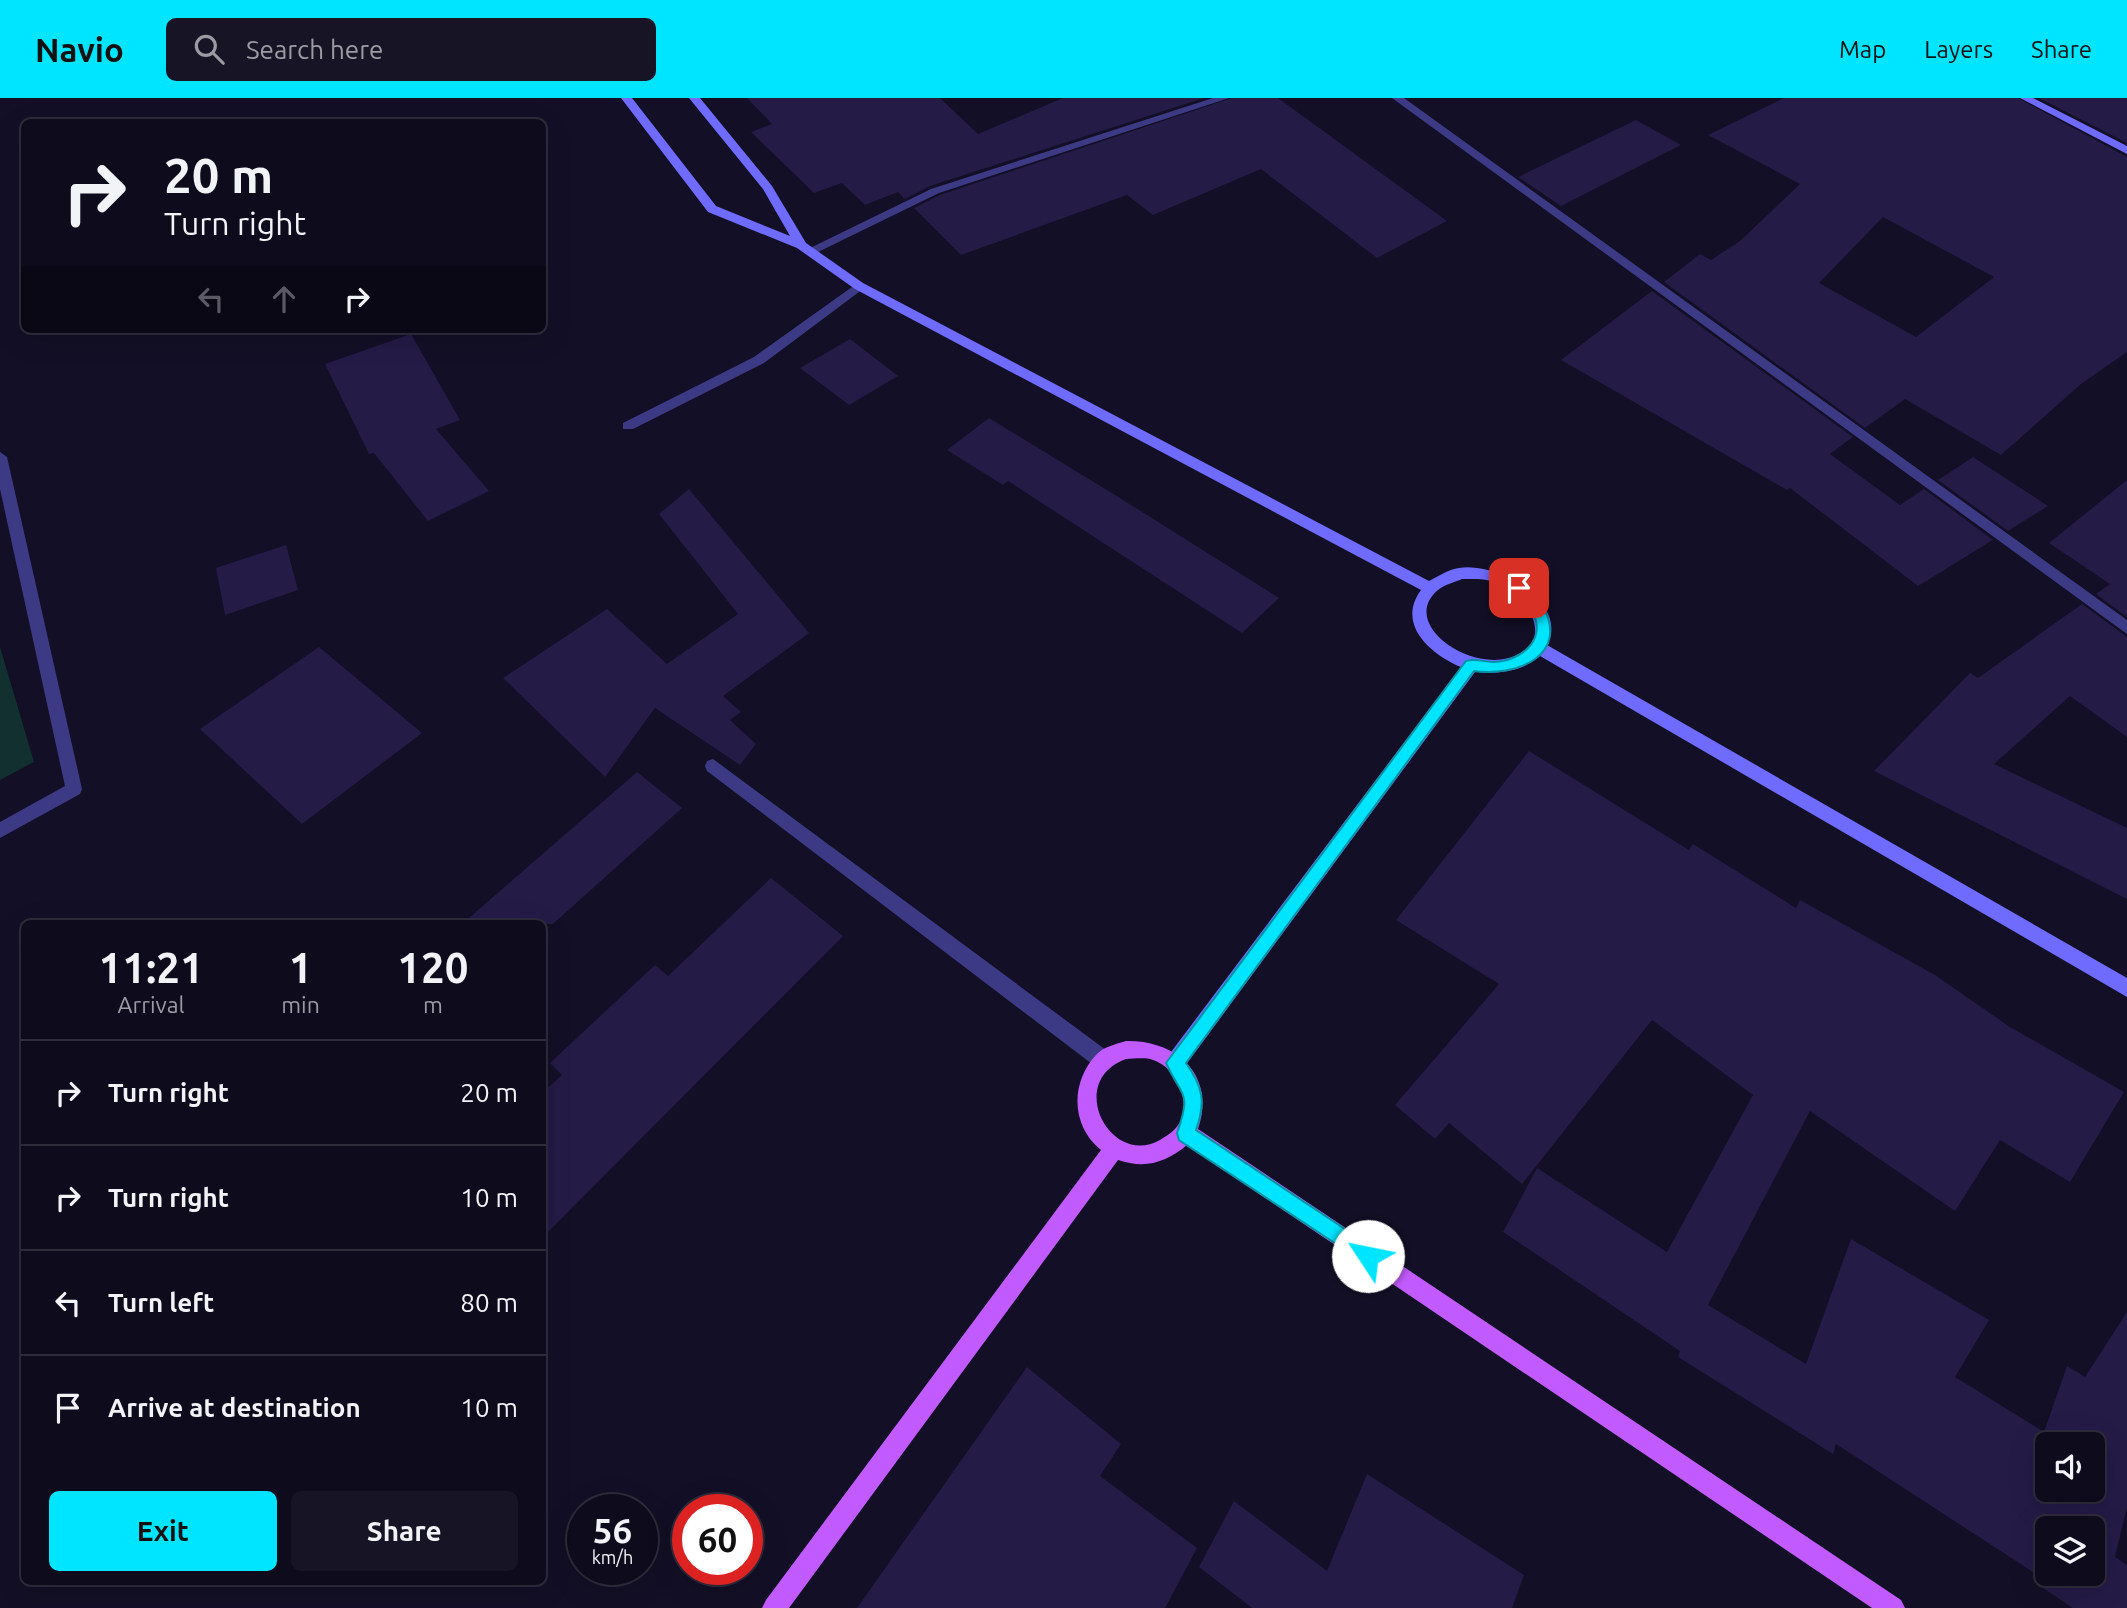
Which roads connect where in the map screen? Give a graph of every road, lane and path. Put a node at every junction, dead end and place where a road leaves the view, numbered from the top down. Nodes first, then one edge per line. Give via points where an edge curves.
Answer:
1 (626, 98) edge
2 (694, 98) edge
3 (1224, 98) edge
4 (1397, 98) edge
5 (2025, 98) edge
6 (2127, 151) edge
7 (807, 248) junction
8 (859, 286) junction
9 (628, 426) dead end
10 (0, 457) edge
11 (1428, 587) junction
12 (2127, 628) edge
13 (1538, 647) junction
14 (1471, 665) junction
15 (713, 765) dead end
16 (0, 831) edge
17 (2127, 988) edge
18 (1103, 1060) junction
19 (1175, 1063) junction
20 (1186, 1133) junction
21 (1114, 1149) junction
22 (774, 1608) edge
23 (1893, 1608) edge

1 - 7 street via 712,209
2 - 7 street via 768,188
3 - 7 street via 935,191
4 - 12 street
5 - 6 street
7 - 8 street
8 - 9 street via 759,360
8 - 11 street
10 - 16 street via 74,789
11 - 13 street via 1451,576 1480,573 1519,588 1542,617 1544,632
11 - 14 street via 1419,603 1419,621 1429,639 1447,655
13 - 14 street via 1511,666
13 - 17 street
14 - 19 street
15 - 18 street
18 - 19 main road via 1126,1050 1152,1051
18 - 21 main road via 1088,1081 1084,1106 1094,1131
19 - 20 main road via 1190,1084 1195,1109
20 - 21 main road via 1166,1150 1140,1156
20 - 23 main road
21 - 22 main road

